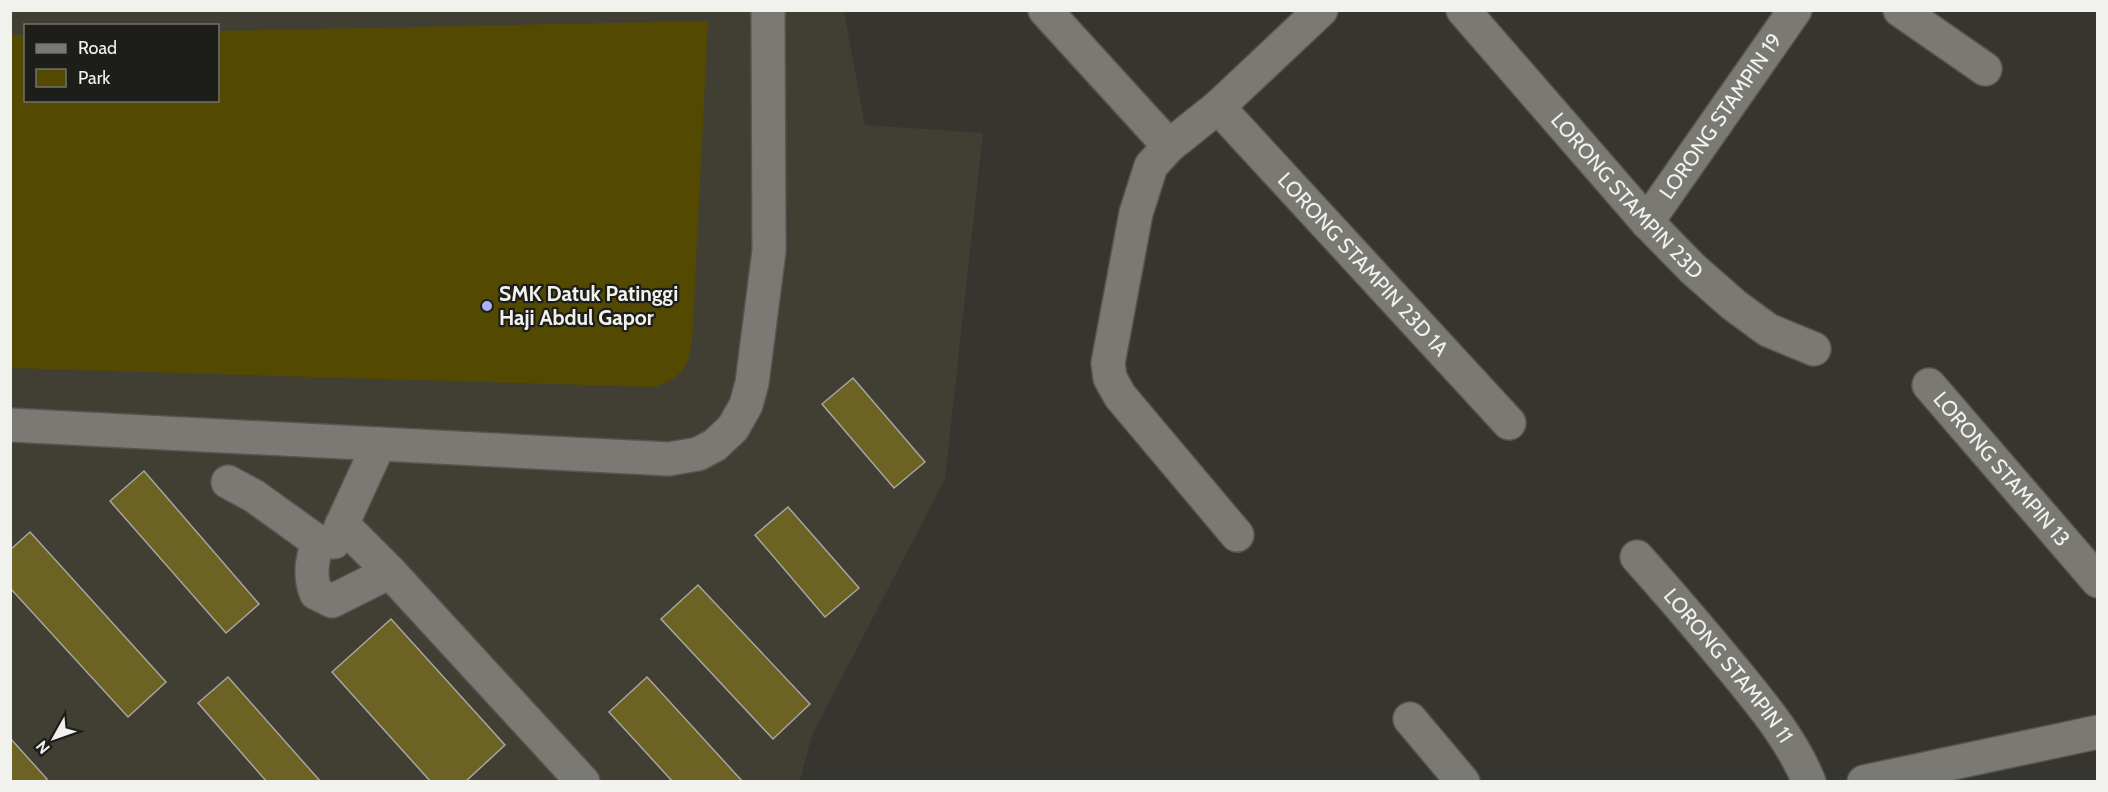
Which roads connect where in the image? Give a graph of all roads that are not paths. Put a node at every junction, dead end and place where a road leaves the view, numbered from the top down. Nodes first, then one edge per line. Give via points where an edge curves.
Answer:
1 (768, 10) edge
2 (1045, 10) edge
3 (1321, 10) edge
4 (1463, 10) edge
5 (1795, 10) edge
6 (1900, 10) edge
7 (1985, 69) dead end
8 (1218, 107) junction
9 (1169, 146) junction
10 (1647, 222) junction
11 (1814, 349) dead end
12 (1929, 385) dead end
13 (1509, 423) dead end
14 (10, 425) edge
15 (379, 444) junction
16 (228, 482) dead end
17 (330, 533) junction
18 (1237, 535) dead end
19 (1637, 556) dead end
20 (390, 572) junction
21 (2097, 581) edge
22 (1410, 719) dead end
23 (2097, 732) edge
24 (1970, 771) edge
25 (583, 782) edge
26 (1463, 782) edge
27 (1809, 782) edge
28 (1864, 782) edge

1 - 15 street via 769,251 752,383 746,405 733,428 698,454 669,459
2 - 9 street
3 - 8 street
4 - 10 street, LORONG STAMPIN 23D
5 - 10 street, LORONG STAMPIN 19
6 - 7 street
8 - 9 street
8 - 13 street, LORONG STAMPIN 23D 1A
9 - 18 street via 1151,166 1136,213 1108,363 1110,378 1129,408
10 - 11 street, LORONG STAMPIN 23D via 1734,305 1768,330
12 - 21 street, LORONG STAMPIN 13
14 - 15 street
15 - 17 street
16 - 17 street
17 - 20 street
17 - 20 street via 312,560 311,580 316,594 332,602
19 - 27 street, LORONG STAMPIN 11 via 1763,707 1791,746
20 - 25 street
22 - 26 street
23 - 24 street
24 - 28 street

